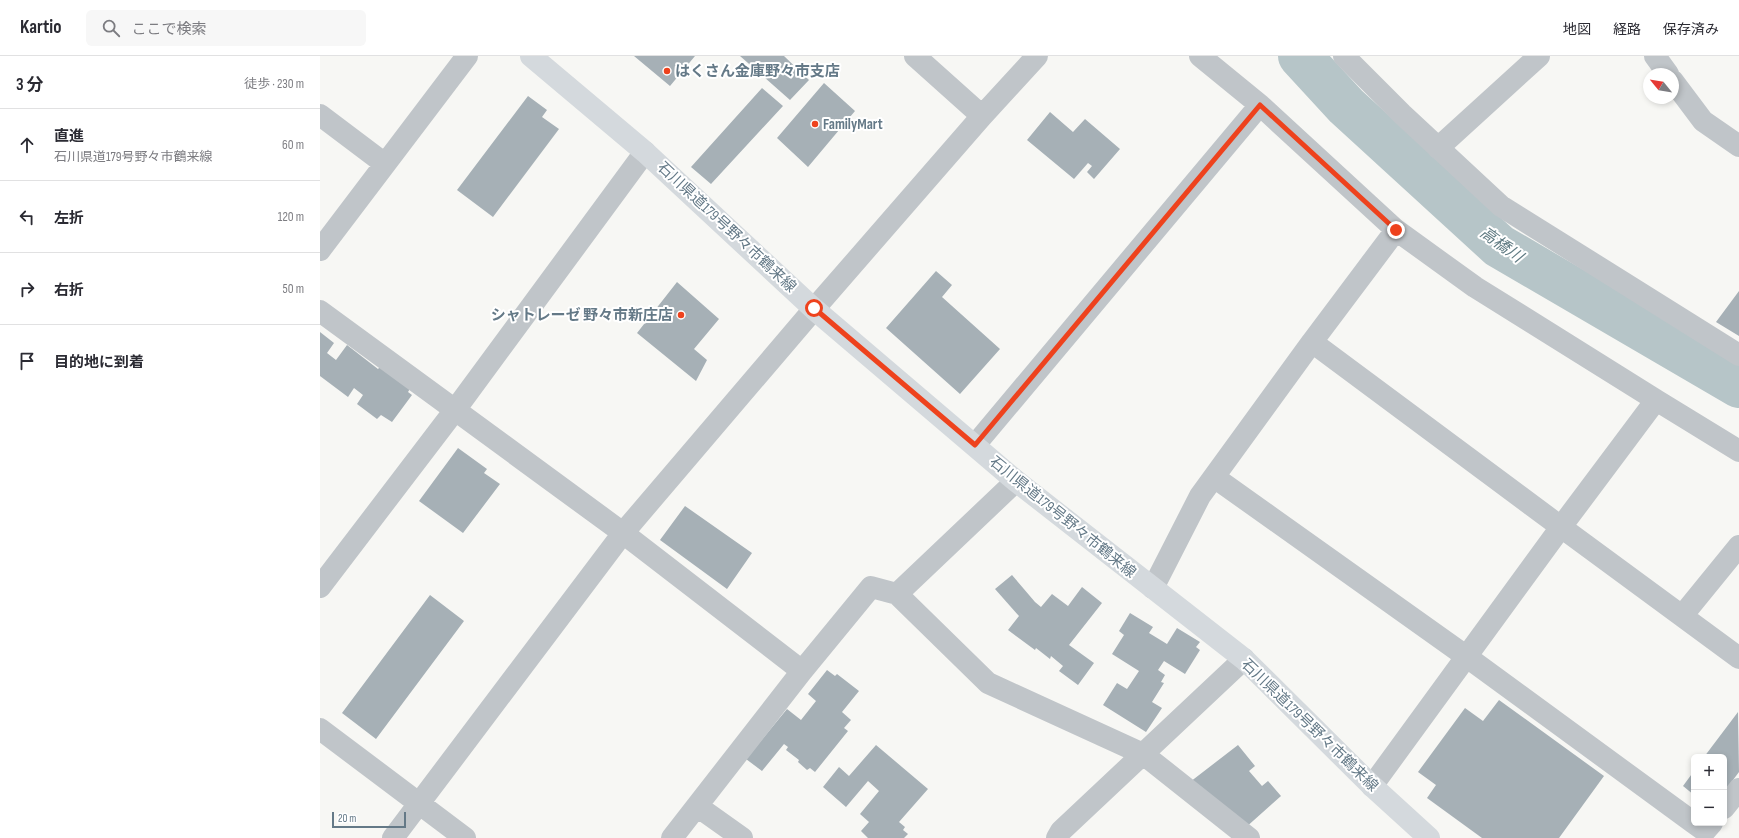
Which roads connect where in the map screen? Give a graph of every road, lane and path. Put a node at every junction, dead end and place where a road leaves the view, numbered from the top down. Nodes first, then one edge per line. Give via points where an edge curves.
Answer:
1 (467, 56) edge
2 (531, 56) edge
3 (915, 56) edge
4 (1037, 56) edge
5 (1200, 56) edge
6 (1344, 56) edge
7 (1539, 56) edge
8 (1655, 56) edge
9 (1664, 68) edge
10 (1679, 88) edge
11 (1260, 105) junction
12 (320, 115) edge
13 (982, 116) junction
14 (1739, 146) edge
15 (1438, 148) junction
16 (645, 152) junction
17 (385, 164) junction
18 (1396, 230) junction
19 (320, 250) edge
20 (814, 308) junction
21 (320, 311) edge
22 (1312, 342) junction
23 (1739, 355) edge
24 (1656, 400) junction
25 (455, 410) junction
26 (975, 445) junction
27 (1739, 451) edge
28 (1214, 477) junction
29 (1016, 481) junction
30 (1561, 527) junction
31 (623, 533) junction
32 (1739, 546) edge
33 (320, 587) edge
34 (1153, 588) junction
35 (897, 594) junction
36 (1682, 616) junction
37 (1467, 657) junction
38 (1739, 658) edge
39 (1244, 659) junction
40 (802, 671) junction
41 (320, 729) edge
42 (1143, 754) junction
43 (1372, 786) junction
44 (1739, 789) edge
45 (420, 803) junction
46 (1727, 804) edge
47 (697, 806) junction
48 (1691, 821) edge
49 (1698, 826) edge
50 (1710, 826) edge
51 (393, 838) edge
52 (465, 838) edge
53 (672, 838) edge
54 (742, 838) edge
55 (1057, 838) edge
56 (1249, 838) edge
57 (1429, 838) edge

1 - 17 street
2 - 16 main road, 石川県道179号野々市鶴来線
3 - 13 street
4 - 13 street
5 - 11 street
6 - 15 street
7 - 15 street
8 - 9 street
10 - 14 street via 1702,121
11 - 18 street
11 - 26 street
12 - 17 street
13 - 20 street
15 - 23 street via 1501,206
16 - 20 main road, 石川県道179号野々市鶴来線
16 - 25 street
17 - 19 street
18 - 22 street
18 - 24 street via 1475,286
20 - 26 main road, 石川県道179号野々市鶴来線
20 - 31 street
21 - 25 street
22 - 28 street
22 - 30 street
24 - 27 street
24 - 30 street
25 - 31 street
25 - 33 street
26 - 29 main road, 石川県道179号野々市鶴来線
28 - 34 street via 1200,496
28 - 37 street
29 - 34 main road, 石川県道179号野々市鶴来線
29 - 35 street
30 - 36 street
30 - 37 street
31 - 40 street
31 - 45 street
32 - 36 street
34 - 39 main road, 石川県道179号野々市鶴来線
35 - 40 street via 871,587
35 - 42 street via 988,683
36 - 38 street
37 - 43 street
37 - 48 street
39 - 42 street
39 - 43 main road, 石川県道179号野々市鶴来線
40 - 47 street
41 - 45 street
42 - 55 street via 1061,831
42 - 56 street
43 - 57 main road, 石川県道179号野々市鶴来線
44 - 46 street
45 - 51 street
45 - 52 street
47 - 53 street
47 - 54 street
49 - 50 street via 1706,831

